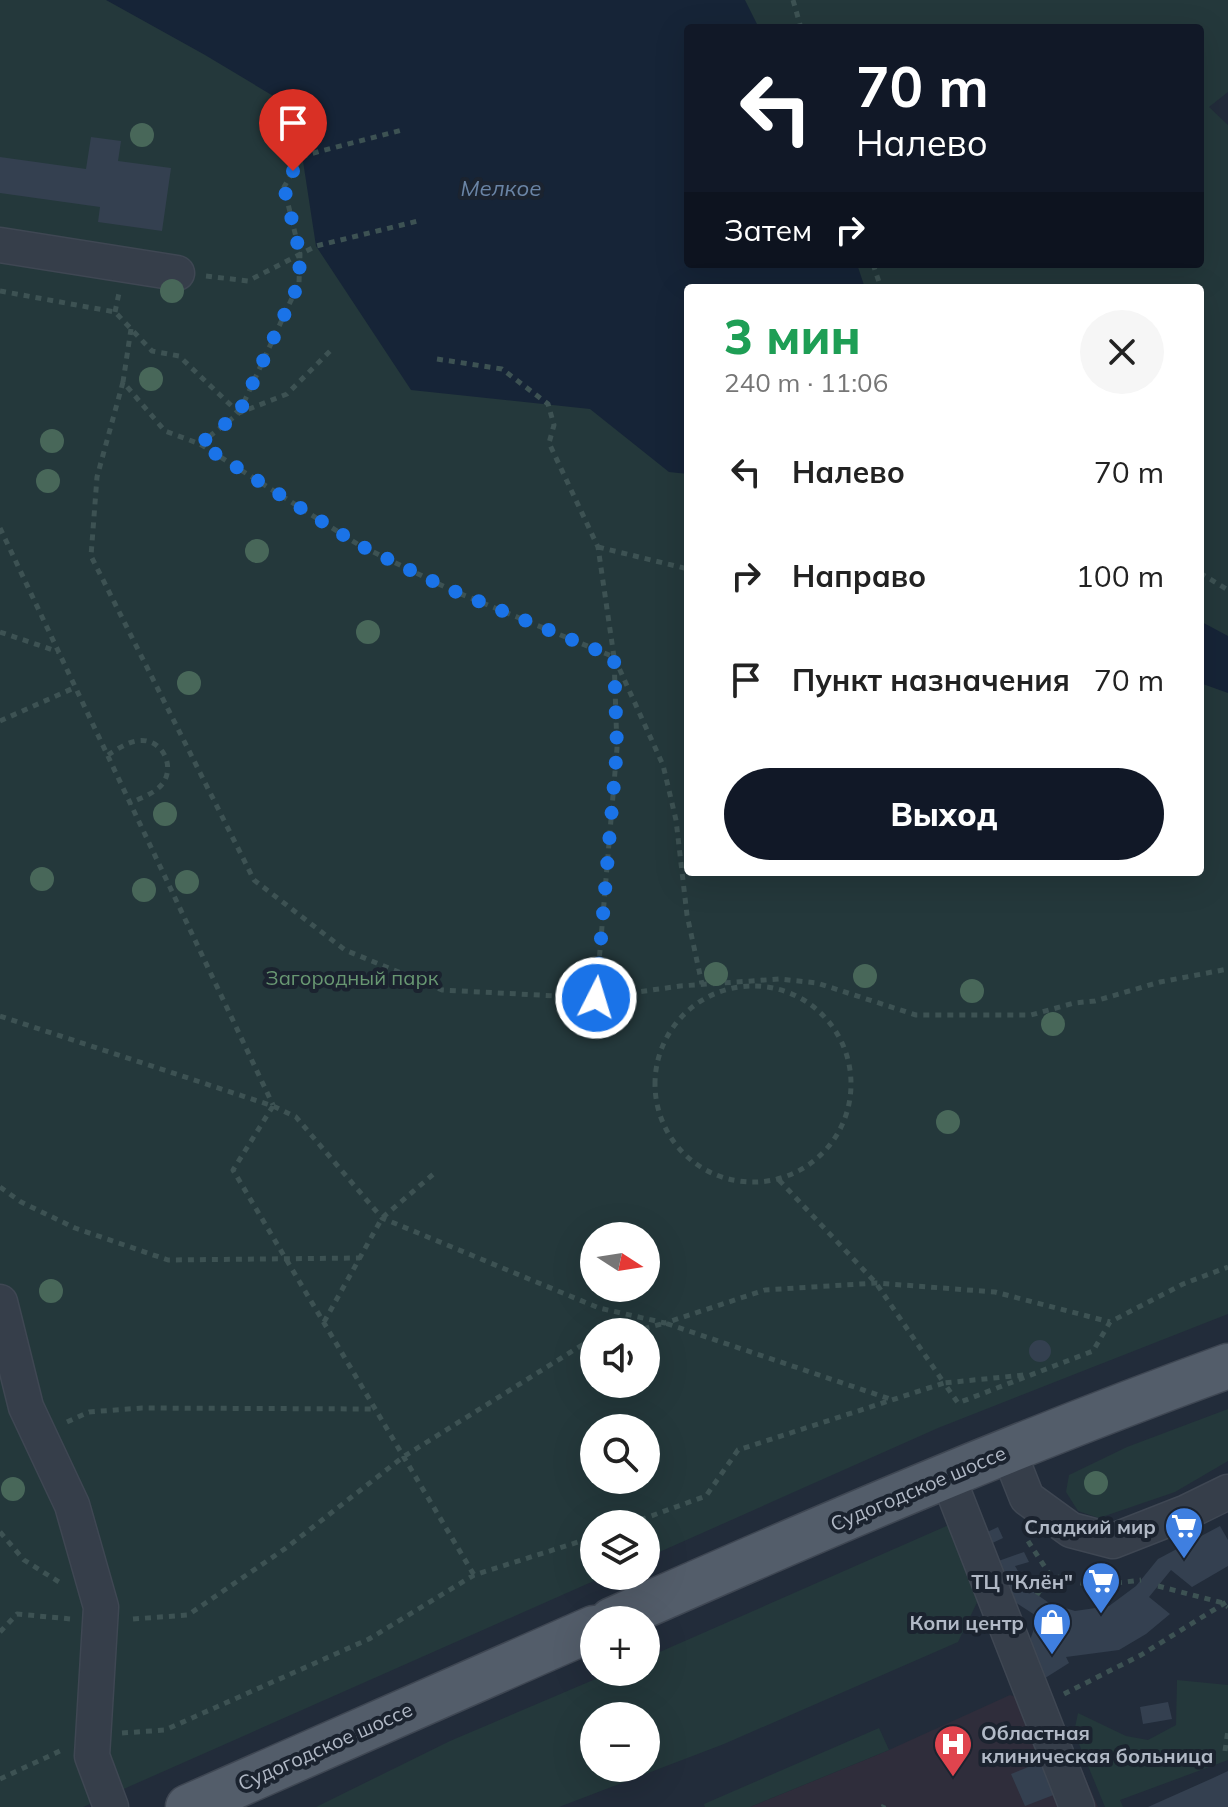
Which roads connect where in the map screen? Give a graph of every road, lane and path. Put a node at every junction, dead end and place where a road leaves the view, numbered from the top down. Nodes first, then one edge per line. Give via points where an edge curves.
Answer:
1 (793, 0) edge
2 (800, 24) edge
3 (402, 130) dead end
4 (422, 220) dead end
5 (0, 245) edge
6 (300, 254) junction
7 (177, 273) joint
8 (0, 291) edge
9 (131, 329) junction
10 (332, 349) dead end
11 (437, 359) dead end
12 (123, 382) junction
13 (239, 413) junction
14 (200, 444) junction
15 (0, 528) edge
16 (598, 547) junction
17 (684, 568) edge
18 (1204, 575) edge
19 (1228, 590) edge
20 (0, 632) edge
21 (59, 652) junction
22 (614, 657) junction
23 (76, 687) junction
24 (0, 721) edge
25 (108, 755) junction
26 (130, 803) junction
27 (1228, 969) edge
28 (702, 984) junction
29 (596, 998) junction
30 (0, 1016) edge
31 (273, 1106) junction
32 (437, 1171) dead end
33 (779, 1180) junction
34 (0, 1187) edge
35 (382, 1218) junction
36 (285, 1258) junction
37 (360, 1258) junction
38 (1228, 1267) edge
39 (876, 1283) junction
40 (0, 1302) edge
41 (1110, 1322) junction
42 (324, 1323) junction
43 (665, 1323) junction
44 (660, 1324) edge
45 (580, 1346) edge
46 (1228, 1366) edge
47 (8, 1368) edge
48 (1031, 1375) junction
49 (944, 1383) junction
50 (892, 1399) junction
51 (375, 1409) junction
52 (39, 1435) junction
53 (1008, 1450) junction
54 (403, 1457) junction
55 (947, 1475) junction
56 (1228, 1492) edge
57 (660, 1513) edge
58 (0, 1532) edge
59 (580, 1541) edge
60 (474, 1575) junction
61 (1050, 1575) dead end
62 (1158, 1586) dead end
63 (1037, 1595) dead end
64 (1226, 1604) edge
65 (644, 1606) edge
66 (100, 1614) junction
67 (0, 1632) edge
68 (580, 1634) edge
69 (1038, 1708) junction
70 (1228, 1730) edge
71 (93, 1735) junction
72 (1225, 1751) dead end
73 (0, 1779) edge
74 (111, 1807) edge
75 (188, 1807) edge
76 (1077, 1807) edge

1 - 2 path
3 - 6 path via 302,156 284,187
4 - 6 path
5 - 7 street
6 - 7 path via 248,281
6 - 13 path via 299,283
8 - 9 path via 115,312
9 - 12 path
9 - 13 path via 152,351 179,356
10 - 13 path via 287,394
11 - 16 path via 502,369 548,404 554,425 549,443
12 - 14 path via 165,431
12 - 29 path via 97,477 91,556 254,880 345,950 442,990
13 - 14 path
14 - 22 path via 359,545 449,589
15 - 21 path
16 - 17 path
16 - 22 path
18 - 19 path
20 - 21 path
21 - 23 path
22 - 28 path via 663,765
22 - 29 path via 617,748
23 - 24 path
23 - 25 path
25 - 26 path
25 - 26 path via 145,741 166,757 163,783
26 - 31 path
27 - 28 path via 1031,1015 916,1015 817,983 779,979
28 - 29 path
30 - 31 path
31 - 35 path via 296,1117
31 - 36 path via 233,1170
32 - 35 path
33 - 33 path via 810,1165 834,1141 849,1110 852,1075 844,1042 824,1014 795,994 762,985 728,988 696,1002 672,1027 657,1058 654,1092 663,1126 683,1154 711,1174 744,1182
33 - 39 path
34 - 36 path via 75,1228 168,1260
35 - 37 path
35 - 43 path via 599,1308
36 - 37 path
36 - 42 path
37 - 42 path
38 - 41 path
39 - 41 path via 995,1292
39 - 43 path via 765,1290
39 - 49 path
40 - 47 street
41 - 48 path via 1093,1351
42 - 51 path
43 - 44 path
43 - 50 path
45 - 54 path
46 - 53 main road, Судогодское шоссе
47 - 52 street
48 - 49 path
48 - 49 path via 958,1403
49 - 50 path
50 - 57 path via 738,1450 706,1496
51 - 52 path via 89,1412
51 - 54 path
52 - 66 street via 72,1505
53 - 55 main road, Судогодское шоссе
53 - 56 street via 1027,1498 1071,1530 1113,1541
54 - 60 path
54 - 66 path via 286,1548 188,1615
55 - 65 main road, Судогодское шоссе
55 - 69 street
58 - 66 path via 24,1560
59 - 60 path
60 - 71 path via 369,1639 165,1730
61 - 63 path
62 - 64 path
64 - 69 path
66 - 67 path via 17,1614
66 - 71 street
68 - 75 main road, Судогодское шоссе
69 - 76 street
70 - 72 path
71 - 73 path
71 - 74 street via 92,1756

